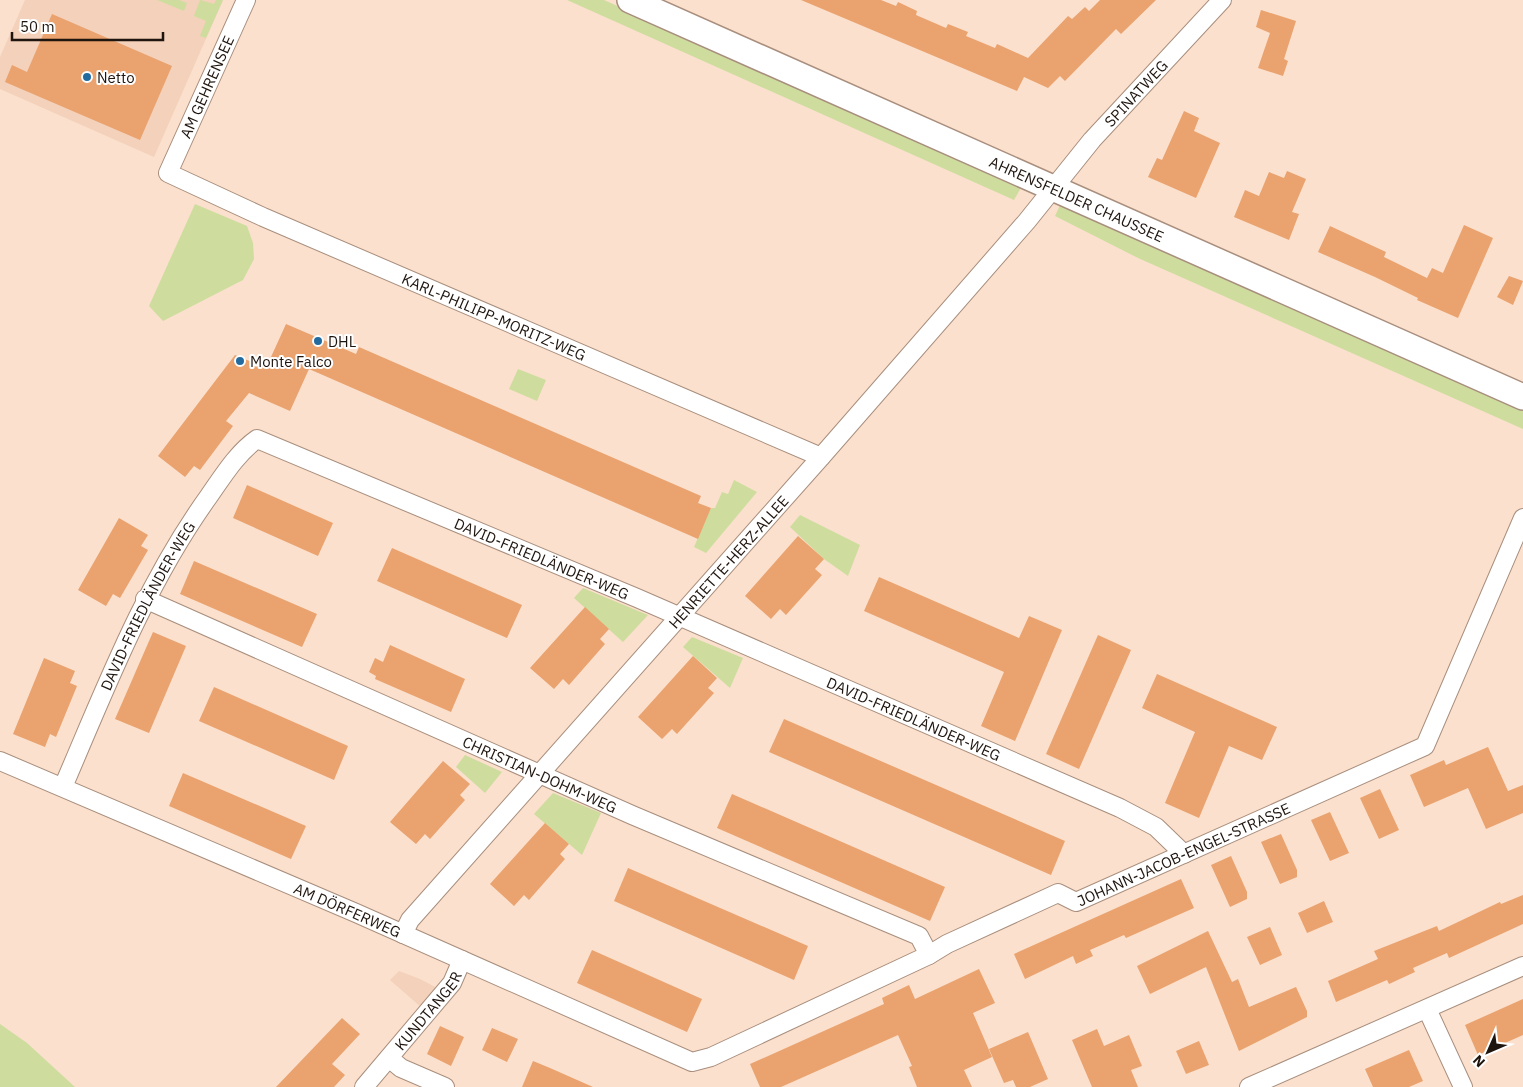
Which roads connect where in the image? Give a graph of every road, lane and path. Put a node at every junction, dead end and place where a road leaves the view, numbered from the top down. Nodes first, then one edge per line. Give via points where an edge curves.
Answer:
1 (246, 0) edge
2 (630, 0) edge
3 (1222, 0) edge
4 (168, 173) joint
5 (1053, 188) junction
6 (1523, 397) edge
7 (821, 457) junction
8 (1523, 518) edge
9 (145, 599) junction
10 (680, 617) junction
11 (0, 761) edge
12 (540, 774) junction
13 (63, 788) junction
14 (1184, 854) junction
15 (403, 934) junction
16 (929, 955) junction
17 (462, 960) junction
18 (1523, 966) edge
19 (1427, 1009) junction
20 (389, 1058) junction
21 (692, 1062) joint
22 (364, 1087) edge
23 (445, 1087) edge
24 (1249, 1087) edge
25 (1463, 1087) edge

1 - 4 street, AM GEHRENSEE
2 - 5 main road, AHRENSFELDER CHAUSSEE
3 - 5 street, SPINATWEG via 1092,140
4 - 7 street, KARL-PHILIPP-MORITZ-WEG via 255,214
5 - 6 main road, AHRENSFELDER CHAUSSEE
5 - 7 street, HENRIETTE-HERZ-ALLEE
7 - 10 street, HENRIETTE-HERZ-ALLEE
8 - 14 street, JOHANN-JACOB-ENGEL-STRASSE via 1426,746
9 - 10 street, DAVID-FRIEDLÄNDER-WEG via 190,522 245,448 258,439
9 - 12 street, CHRISTIAN-DOHM-WEG
9 - 13 street, DAVID-FRIEDLÄNDER-WEG
10 - 12 street, HENRIETTE-HERZ-ALLEE
10 - 14 street, DAVID-FRIEDLÄNDER-WEG via 1120,808 1156,827
11 - 13 street, AM DÖRFERWEG
12 - 15 street, HENRIETTE-HERZ-ALLEE via 410,920
12 - 16 street, CHRISTIAN-DOHM-WEG via 918,936
13 - 15 street, AM DÖRFERWEG
14 - 16 street, JOHANN-JACOB-ENGEL-STRASSE via 1076,902 1058,893
15 - 17 street, AM DÖRFERWEG
16 - 21 street, JOHANN-JACOB-ENGEL-STRASSE via 711,1057
17 - 20 street, KUNDTANGER via 452,983
17 - 21 street, AM DÖRFERWEG
18 - 19 street
19 - 24 street
19 - 25 street
20 - 22 street, KUNDTANGER
20 - 23 street, KUNDTANGER via 401,1068

